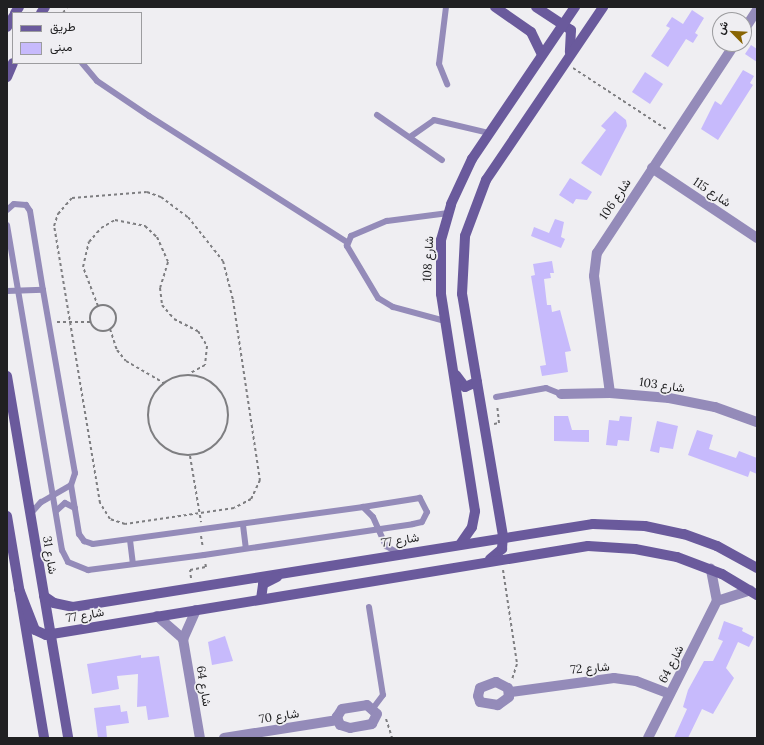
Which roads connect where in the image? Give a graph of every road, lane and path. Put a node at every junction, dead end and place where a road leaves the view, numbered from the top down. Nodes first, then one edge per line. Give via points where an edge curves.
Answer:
1 (446, 7) edge
2 (495, 7) edge
3 (536, 7) edge
4 (575, 7) edge
5 (603, 7) edge
6 (563, 24) junction
7 (729, 52) edge
8 (542, 55) junction
9 (567, 60) junction
10 (14, 64) edge
11 (83, 64) edge
12 (7, 77) edge
13 (447, 84) dead end
14 (377, 115) dead end
15 (489, 133) junction
16 (674, 134) junction
17 (410, 137) junction
18 (442, 160) dead end
19 (652, 168) junction
20 (7, 210) edge
21 (448, 213) junction
22 (7, 225) edge
23 (757, 238) edge
24 (347, 242) junction
25 (43, 290) junction
26 (7, 291) edge
27 (19, 291) junction
28 (98, 306) junction
29 (444, 321) junction
30 (49, 322) junction
31 (90, 322) junction
32 (69, 323) junction
33 (110, 329) junction
34 (452, 366) junction
35 (189, 374) junction
36 (7, 376) edge
37 (477, 382) junction
38 (164, 383) junction
39 (610, 392) junction
40 (561, 394) joint
41 (496, 397) joint
42 (757, 422) edge
43 (484, 425) junction
44 (71, 485) junction
45 (54, 495) junction
46 (363, 507) junction
47 (75, 508) junction
48 (56, 511) junction
49 (31, 513) junction
50 (7, 516) edge
51 (243, 525) junction
52 (377, 526) junction
53 (503, 536) junction
54 (130, 540) junction
55 (461, 543) junction
56 (246, 548) junction
57 (398, 554) junction
58 (502, 559) junction
59 (487, 561) junction
60 (133, 564) junction
61 (757, 568) edge
62 (297, 569) junction
63 (711, 569) junction
64 (19, 589) junction
65 (754, 593) edge
66 (44, 596) junction
67 (261, 598) junction
68 (717, 601) junction
69 (369, 607) dead end
70 (196, 610) junction
71 (157, 616) junction
72 (50, 635) junction
73 (183, 639) junction
74 (503, 684) junction
75 (511, 692) junction
76 (670, 694) junction
77 (375, 710) junction
78 (338, 720) junction
79 (44, 738) edge
80 (68, 738) edge
81 (200, 738) edge
82 (224, 738) edge
83 (392, 738) edge
84 (648, 738) edge

1 - 13 lane via 439,64
2 - 8 street via 531,32
3 - 6 street
4 - 6 street, شارع 108
5 - 9 street
6 - 8 street, شارع 108
6 - 9 street via 573,36
7 - 16 street, شارع 106
8 - 15 street, شارع 108
9 - 16 path
9 - 37 street via 486,180 467,225 461,280
10 - 12 street
11 - 24 lane via 110,90
14 - 17 lane
15 - 17 lane via 434,120
15 - 21 street, شارع 108 via 464,172
16 - 19 street, شارع 106
17 - 18 lane
19 - 23 street, شارع 115
19 - 39 street, شارع 106 via 604,239 595,261
20 - 25 lane via 14,204 26,205 30,211
21 - 24 lane via 387,221 354,234
21 - 29 street, شارع 108 via 439,262
22 - 27 lane
24 - 29 lane via 349,253 378,298 393,307
25 - 27 lane
25 - 30 lane
26 - 27 lane
27 - 45 lane
28 - 31 path via 90,316
28 - 33 path via 106,306 116,316
28 - 35 path via 83,268 89,242 101,228 115,220 145,226 157,237 168,262 160,288 162,305 174,319 198,331 207,346 205,365
29 - 34 street, شارع 108
30 - 32 path
30 - 44 lane via 75,473
31 - 32 path
31 - 33 path via 102,332
32 - 32 path via 54,230 58,214 68,200 147,192 161,197 188,217 216,249 226,269 260,469 255,494 234,508 129,524 110,519 100,503
33 - 38 path via 117,350 126,361
34 - 37 street via 462,386 469,388
34 - 55 street, شارع 108 via 475,511 472,527
35 - 38 path
35 - 38 path via 215,384 228,408 224,434 204,453 178,454 156,440 148,416 155,392
36 - 49 street, شارع 31
37 - 43 street
39 - 40 street, شارع 103
39 - 42 street, شارع 103 via 692,402
40 - 41 lane via 546,388
41 - 43 path via 499,423
43 - 53 street
44 - 45 lane
44 - 47 lane
45 - 48 lane
45 - 49 lane
46 - 51 lane via 328,509
46 - 52 lane
46 - 52 lane via 412,497 420,498 425,503 427,512 422,522
47 - 48 lane via 65,503
47 - 54 lane via 84,541 93,544
48 - 60 lane via 62,550 68,562 88,570
49 - 66 street, شارع 31
50 - 64 street
51 - 54 lane
51 - 56 lane
52 - 56 lane
52 - 57 lane via 386,546
53 - 55 street, شارع 77
53 - 59 street via 500,552
53 - 61 street, شارع 77 via 569,526 644,526 703,540
54 - 60 lane
55 - 57 street, شارع 77
56 - 60 lane
57 - 62 street, شارع 77
58 - 59 street, شارع 77
58 - 63 street, شارع 77 via 588,546 611,547 677,556
58 - 74 path via 517,669 513,678
59 - 67 street, شارع 77
62 - 66 street, شارع 77 via 73,607 60,606
62 - 67 street via 265,582 260,591
63 - 65 street, شارع 77
63 - 68 street
64 - 72 street via 36,630
64 - 79 street
65 - 68 street
66 - 72 street, شارع 31
67 - 70 street, شارع 77
68 - 76 street, شارع 64
69 - 77 lane via 383,695
70 - 71 street, شارع 77
70 - 73 street
71 - 72 street, شارع 77
71 - 73 street
72 - 80 street, شارع 31
73 - 81 street, شارع 64
74 - 75 street
74 - 75 street via 492,682 484,685 478,693 478,699 488,705 498,705
75 - 76 street, شارع 72 via 614,678 636,681
76 - 84 street, شارع 64
77 - 78 street via 367,705 345,708 340,712
77 - 78 street via 375,722 369,726 346,728
77 - 83 path via 390,723
78 - 82 street, شارع 70

